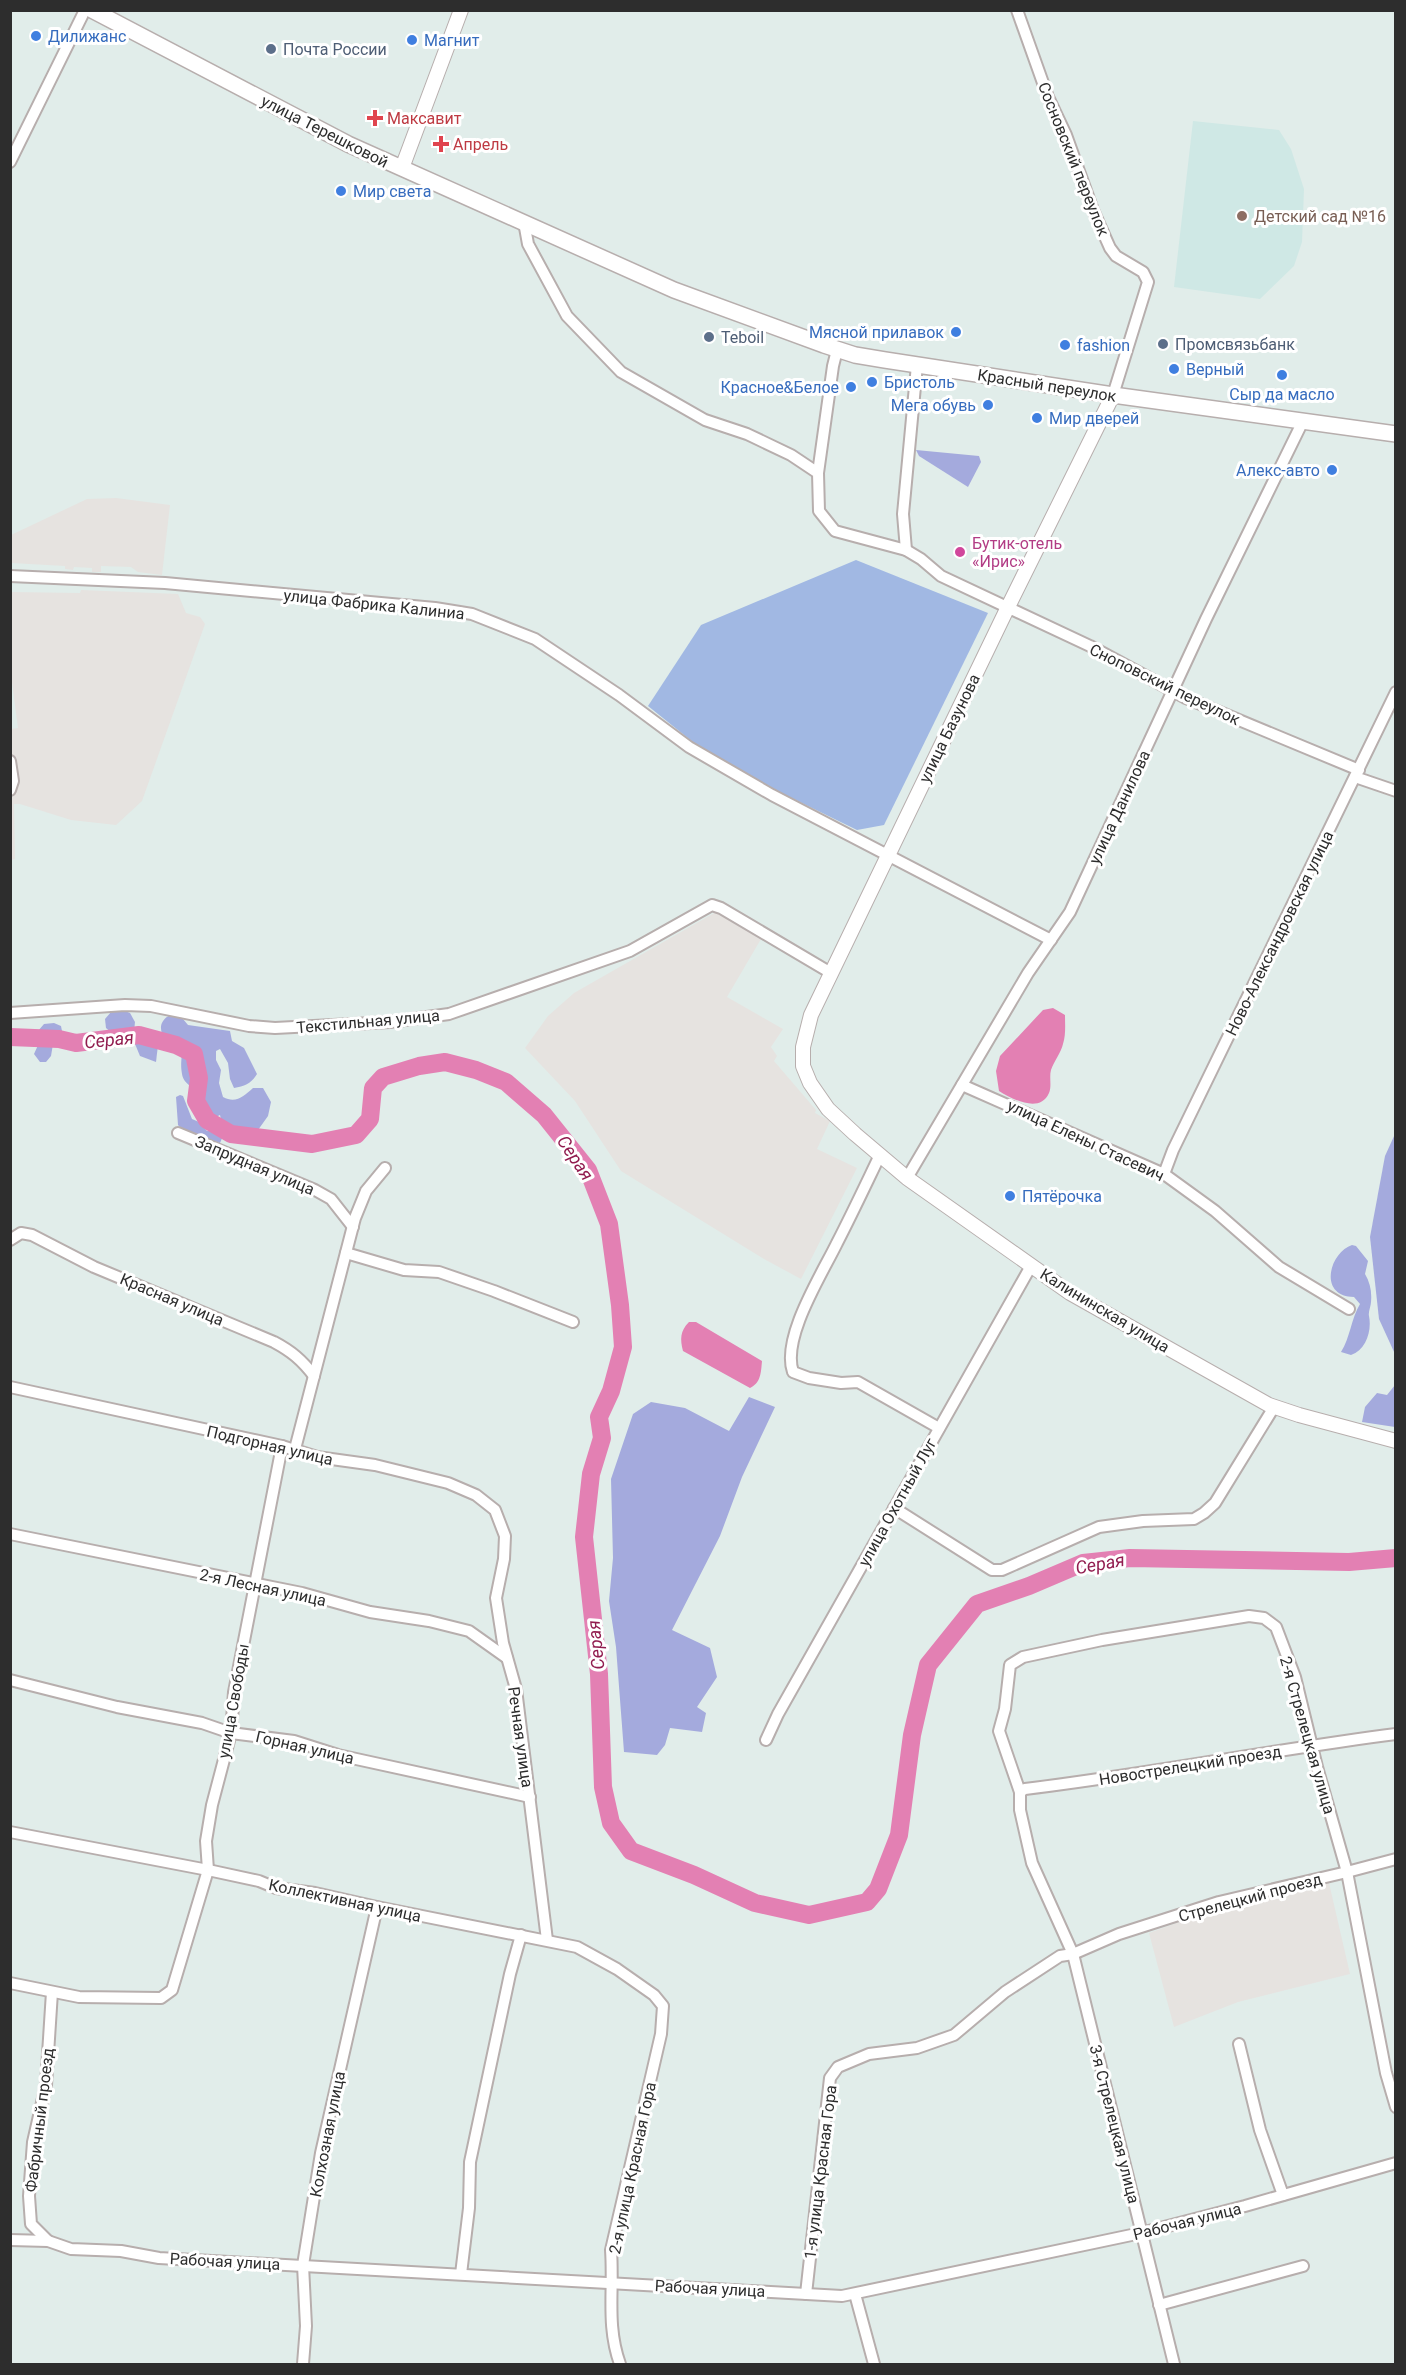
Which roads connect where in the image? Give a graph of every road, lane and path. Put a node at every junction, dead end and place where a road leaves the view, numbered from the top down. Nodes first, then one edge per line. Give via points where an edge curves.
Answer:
1 (85, 10) edge
2 (92, 10) edge
3 (461, 10) edge
4 (1017, 10) edge
5 (10, 162) edge
6 (402, 168) junction
7 (524, 222) junction
8 (674, 290) joint
9 (837, 350) junction
10 (917, 365) junction
11 (1113, 395) junction
12 (1303, 421) junction
13 (1395, 434) edge
14 (818, 472) junction
15 (906, 550) junction
16 (10, 576) edge
17 (1007, 609) junction
18 (1173, 690) junction
19 (1395, 692) edge
20 (10, 761) edge
21 (1357, 773) junction
22 (10, 790) edge
23 (1395, 791) edge
24 (887, 856) junction
25 (1051, 940) junction
26 (831, 973) junction
27 (10, 1013) edge
28 (803, 1066) joint
29 (962, 1084) junction
30 (178, 1133) dead end
31 (880, 1155) junction
32 (385, 1168) dead end
33 (1164, 1174) junction
34 (908, 1178) junction
35 (353, 1227) junction
36 (10, 1240) edge
37 (346, 1253) junction
38 (1031, 1266) junction
39 (1349, 1309) dead end
40 (573, 1322) dead end
41 (314, 1376) junction
42 (10, 1387) edge
43 (1274, 1407) junction
44 (939, 1428) junction
45 (1395, 1441) edge
46 (282, 1446) junction
47 (295, 1449) junction
48 (894, 1508) junction
49 (10, 1534) edge
50 (505, 1536) joint
51 (254, 1584) junction
52 (507, 1658) junction
53 (10, 1680) edge
54 (999, 1731) joint
55 (231, 1733) junction
56 (1395, 1734) edge
57 (766, 1740) dead end
58 (1311, 1745) junction
59 (1020, 1792) junction
60 (530, 1797) junction
61 (10, 1832) edge
62 (1395, 1858) edge
63 (208, 1870) junction
64 (1347, 1872) junction
65 (377, 1907) junction
66 (521, 1935) junction
67 (547, 1940) junction
68 (1073, 1954) junction
69 (10, 1983) edge
70 (52, 1992) junction
71 (663, 2006) joint
72 (1239, 2044) dead end
73 (1395, 2107) edge
74 (1395, 2163) edge
75 (1283, 2195) junction
76 (1141, 2233) junction
77 (10, 2240) edge
78 (48, 2241) junction
79 (303, 2265) junction
80 (1303, 2266) dead end
81 (461, 2274) junction
82 (613, 2282) junction
83 (806, 2294) junction
84 (855, 2294) junction
85 (1159, 2305) junction
86 (303, 2364) edge
87 (620, 2364) edge
88 (874, 2364) edge
89 (1171, 2364) edge

1 - 5 street
2 - 6 main road, улица Терешковой via 348,144
3 - 6 street
4 - 11 street, Сосновский переулок via 1110,248 1143,272 1148,282
6 - 7 main road, улица Терешковой
7 - 8 main road, улица Терешковой
7 - 14 street via 528,244 567,316 621,372 705,420 747,434
8 - 9 main road, Красный переулок
9 - 10 main road, Красный переулок
9 - 14 street, Сноповский переулок
10 - 11 main road, Красный переулок
10 - 15 street via 903,514
11 - 12 main road, Красный переулок
11 - 17 street, улица Базунова
12 - 13 main road, Красный переулок
12 - 18 street, улица Данилова
14 - 15 street, Сноповский переулок via 819,511 835,531
15 - 17 street, Сноповский переулок via 941,576
16 - 24 street, улица Фабрика Калиниа via 165,583 472,614 535,639 689,747
17 - 18 street, Сноповский переулок via 1090,646
17 - 24 street, улица Базунова
18 - 21 street, Сноповский переулок
18 - 25 street, улица Данилова via 1070,912
19 - 21 street, Ново-Александровская улица
20 - 22 street
21 - 23 street, Сноповский переулок
21 - 33 street, Ново-Александровская улица
24 - 25 street, улица Фабрика Калиниа
24 - 26 street, улица Базунова
25 - 29 street, улица Данилова
26 - 27 street, Текстильная улица via 712,905 630,951 449,1014 390,1022 275,1028 152,1006
26 - 28 street, улица Базунова via 811,1015
28 - 31 street, Калининская улица via 828,1109
29 - 33 street, улица Елены Стасевич
29 - 34 street, улица Данилова
30 - 35 street, Запрудная улица via 315,1190 331,1199
31 - 34 street, Калининская улица
31 - 44 street via 808,1298 790,1364 793,1372 810,1378 858,1382
32 - 35 street via 366,1191
33 - 39 street, улица Елены Стасевич via 1215,1211 1279,1267
34 - 38 street, Калининская улица
35 - 37 street
36 - 41 street, Красная улица via 21,1233 32,1235 94,1267 274,1342 302,1360
37 - 40 street via 404,1270 439,1272
37 - 41 street
38 - 43 street, Калининская улица via 1070,1293
38 - 44 street, улица Охотный Луг
41 - 47 street
42 - 46 street, Подгорная улица
43 - 45 street, Калининская улица
43 - 48 street via 1215,1503 1194,1519 1099,1527 1015,1566 992,1570
44 - 48 street, улица Охотный Луг
46 - 47 street, Подгорная улица
46 - 51 street, улица Свободы
47 - 50 street, Подгорная улица via 317,1457 375,1465 448,1483 476,1495 495,1510
48 - 57 street, улица Охотный Луг
49 - 51 street, 2-я Лесная улица
50 - 52 street, Речная улица via 496,1599
51 - 52 street, 2-я Лесная улица via 469,1631
51 - 55 street, улица Свободы via 234,1692
52 - 60 street, Речная улица via 516,1689
53 - 55 street, Горная улица
54 - 58 street, 2-я Стрелецкая улица via 1010,1665 1023,1657 1249,1616 1264,1618 1276,1627 1295,1677
54 - 59 street, 3-я Стрелецкая улица
55 - 60 street, Горная улица via 294,1741 338,1755
55 - 63 street, улица Свободы via 212,1805 206,1841
56 - 58 street, Новострелецкий проезд
58 - 59 street, Новострелецкий проезд
58 - 64 street, 2-я Стрелецкая улица
59 - 68 street, 3-я Стрелецкая улица via 1032,1863
60 - 67 street, Речная улица
61 - 63 street, Коллективная улица
62 - 64 street, Стрелецкий проезд
63 - 65 street, Коллективная улица via 276,1888
63 - 70 street, улица Свободы via 172,1990 161,1998 79,1997
64 - 68 street, Стрелецкий проезд via 1219,1902 1119,1934
64 - 73 street, 2-я Стрелецкая улица
65 - 66 street, Коллективная улица
65 - 79 street, Колхозная улица via 321,2153
66 - 67 street, Коллективная улица
66 - 81 street via 470,2162
67 - 71 street, Коллективная улица via 577,1947 617,1969
68 - 76 street, 3-я Стрелецкая улица
68 - 83 street, 1-я улица Красная Гора via 1060,1956 1005,1992 954,2034 917,2048 869,2054 838,2067 830,2078
69 - 70 street
70 - 78 street, Фабричный проезд via 46,2085 33,2142 29,2196 31,2224
71 - 82 street, 2-я улица Красная Гора via 661,2034 611,2250
72 - 75 street via 1260,2130
74 - 75 street, Рабочая улица
75 - 76 street, Рабочая улица
76 - 84 street, Рабочая улица
76 - 85 street, 3-я Стрелецкая улица
77 - 78 street, Рабочая улица
78 - 79 street, Рабочая улица via 71,2249 159,2258
79 - 81 street, Рабочая улица
79 - 86 street, Колхозная улица
80 - 85 street
81 - 82 street, Рабочая улица
82 - 83 street, Рабочая улица
82 - 87 street, 2-я улица Красная Гора via 610,2321
83 - 84 street, Рабочая улица
84 - 88 street
85 - 89 street, 3-я Стрелецкая улица

